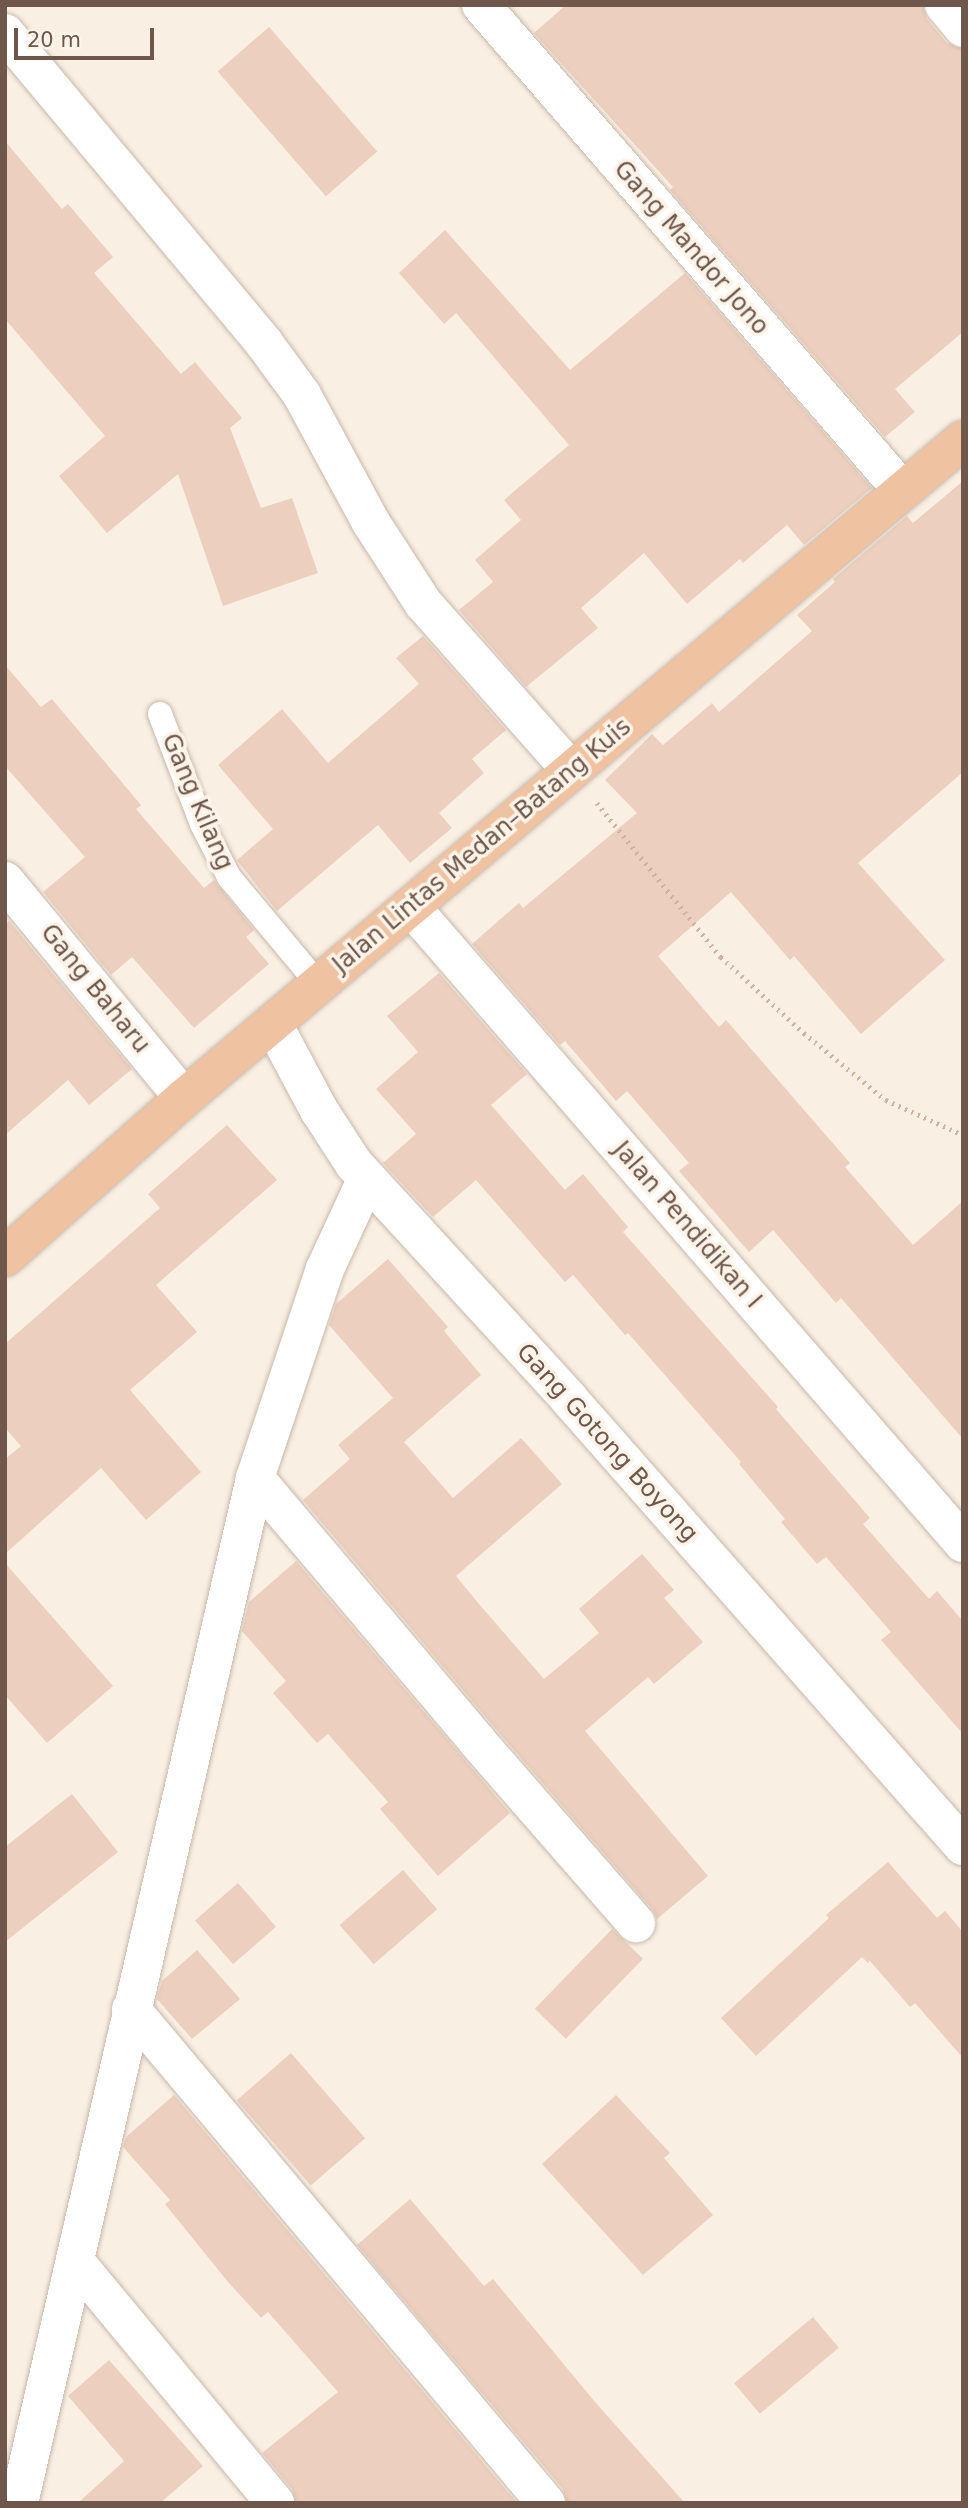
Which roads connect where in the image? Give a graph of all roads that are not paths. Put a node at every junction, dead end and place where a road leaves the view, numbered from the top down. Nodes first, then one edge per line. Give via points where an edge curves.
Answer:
1 (481, 5) edge
2 (944, 5) edge
3 (963, 28) edge
4 (5, 33) edge
5 (963, 440) edge
6 (901, 490) junction
7 (160, 714) dead end
8 (570, 770) junction
9 (5, 881) edge
10 (412, 908) junction
11 (324, 980) junction
12 (273, 1024) junction
13 (184, 1098) junction
14 (360, 1171) junction
15 (5, 1257) edge
16 (255, 1478) junction
17 (963, 1543) edge
18 (963, 1846) edge
19 (636, 1923) dead end
20 (131, 2009) junction
21 (75, 2261) junction
22 (19, 2503) edge
23 (275, 2503) edge
24 (546, 2503) edge

1 - 6 street, Gang Mandor Jono
2 - 3 street
4 - 8 street via 264,343 302,395 370,521 423,603
5 - 6 highway, Jalan Lintas Medan–Batang Kuis
6 - 8 highway, Jalan Lintas Medan–Batang Kuis
7 - 11 lane, Gang Kilang via 202,824 229,877
8 - 10 highway, Jalan Lintas Medan–Batang Kuis
9 - 13 street, Gang Baharu
10 - 11 highway, Jalan Lintas Medan–Batang Kuis
10 - 17 street, Jalan Pendidikan I
11 - 12 highway, Jalan Lintas Medan–Batang Kuis
12 - 13 highway, Jalan Lintas Medan–Batang Kuis
12 - 14 street, Gang Gotong Boyong via 319,1110
13 - 15 highway, Jalan Lintas Medan–Batang Kuis
14 - 16 street
14 - 18 street, Gang Gotong Boyong via 569,1399
16 - 19 street
16 - 20 street
20 - 21 street
20 - 24 street
21 - 22 street
21 - 23 street

